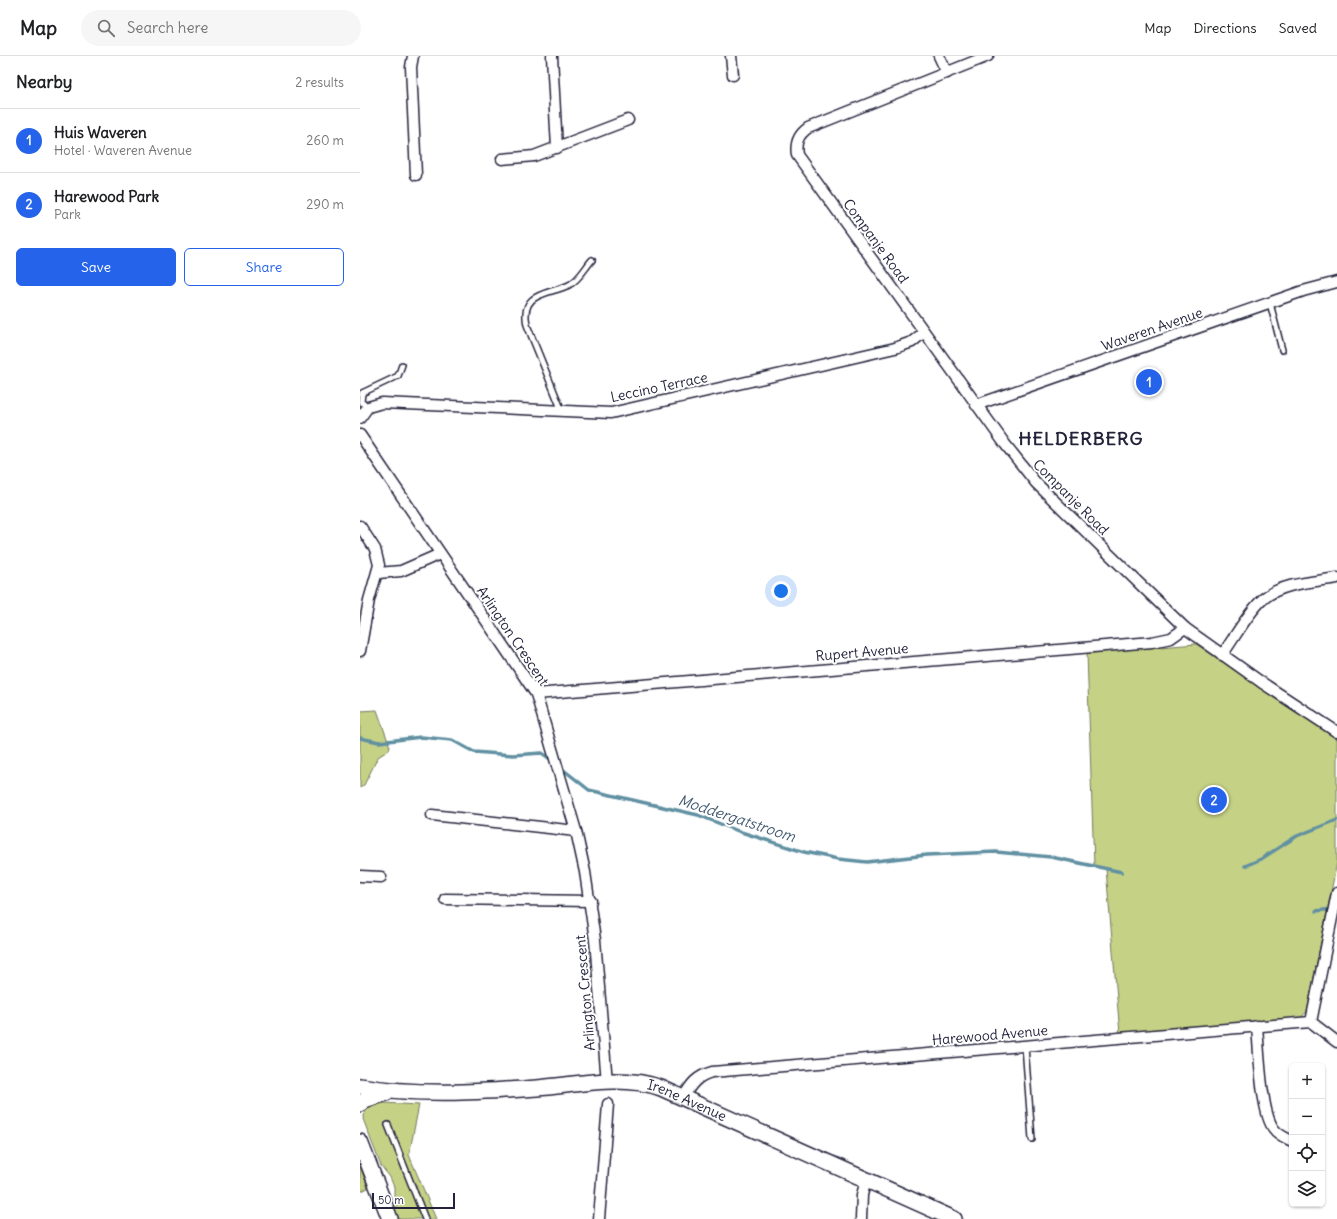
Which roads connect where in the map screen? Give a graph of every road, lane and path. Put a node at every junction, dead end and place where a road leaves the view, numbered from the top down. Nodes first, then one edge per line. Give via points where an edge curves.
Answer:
1 (413, 56) edge
2 (552, 56) edge
3 (731, 56) edge
4 (939, 56) edge
5 (988, 56) edge
6 (947, 73) junction
7 (733, 75) dead end
8 (628, 120) dead end
9 (557, 148) junction
10 (502, 159) dead end
11 (416, 175) dead end
12 (592, 260) dead end
13 (1337, 282) edge
14 (1270, 302) junction
15 (924, 332) junction
16 (1282, 350) dead end
17 (402, 365) dead end
18 (976, 405) junction
19 (368, 407) junction
20 (562, 412) junction
21 (360, 418) edge
22 (360, 435) edge
23 (360, 526) edge
24 (440, 554) junction
25 (378, 573) junction
26 (1337, 578) edge
27 (1185, 628) junction
28 (360, 651) edge
29 (1222, 655) junction
30 (536, 694) junction
31 (1337, 732) edge
32 (432, 816) dead end
33 (576, 831) junction
34 (360, 876) edge
35 (381, 877) dead end
36 (1337, 893) edge
37 (445, 899) dead end
38 (591, 901) junction
39 (1311, 1022) junction
40 (1257, 1026) junction
41 (1337, 1042) edge
42 (1025, 1046) junction
43 (607, 1082) junction
44 (362, 1088) edge
45 (392, 1092) junction
46 (683, 1098) junction
47 (360, 1104) edge
48 (608, 1104) dead end
49 (388, 1125) dead end
50 (1032, 1139) dead end
51 (1289, 1139) edge
52 (360, 1142) edge
53 (866, 1180) junction
54 (390, 1219) edge
55 (425, 1219) edge
56 (599, 1219) edge
57 (861, 1219) edge
58 (954, 1219) edge

1 - 11 street via 411,67
2 - 9 street
3 - 7 street
4 - 6 street
5 - 6 street
6 - 15 street, Companje Road via 808,128 801,133 797,141 797,155 801,162
8 - 9 street
9 - 10 street via 529,157
12 - 20 lane via 570,285 535,297 525,312 527,325
13 - 14 street, Waveren Avenue
14 - 16 lane
14 - 18 street, Waveren Avenue
15 - 18 street, Companje Road
15 - 20 street, Leccino Terrace via 912,342 895,348 611,413
17 - 19 lane via 398,376 362,393 362,402
18 - 27 street, Companje Road via 1036,483
19 - 20 street, Leccino Terrace via 382,403
19 - 21 street
22 - 24 street, Arlington Crescent
23 - 25 street via 375,550 379,565
24 - 25 street via 401,571
24 - 30 street, Arlington Crescent
25 - 28 street via 369,600
26 - 29 street via 1288,587 1263,599
27 - 29 street, Companje Road
27 - 30 street, Rupert Avenue via 1171,638 1152,642
29 - 31 street, Companje Road
30 - 33 street, Arlington Crescent
32 - 33 street
33 - 38 street, Arlington Crescent
34 - 35 street
36 - 39 street
37 - 38 street
38 - 43 street, Arlington Crescent
39 - 40 street, Harewood Avenue
39 - 41 street
40 - 42 street, Harewood Avenue
40 - 51 street via 1266,1111 1272,1128
42 - 46 street, Harewood Avenue via 712,1072 694,1081
42 - 50 lane
43 - 45 street, Irene Avenue via 500,1091
43 - 46 street, Irene Avenue via 644,1083
44 - 45 street, Irene Avenue
45 - 47 street via 364,1100
46 - 53 street, Irene Avenue
48 - 56 street
49 - 55 lane
52 - 54 street
53 - 57 street via 862,1195
53 - 58 street, Irene Avenue

